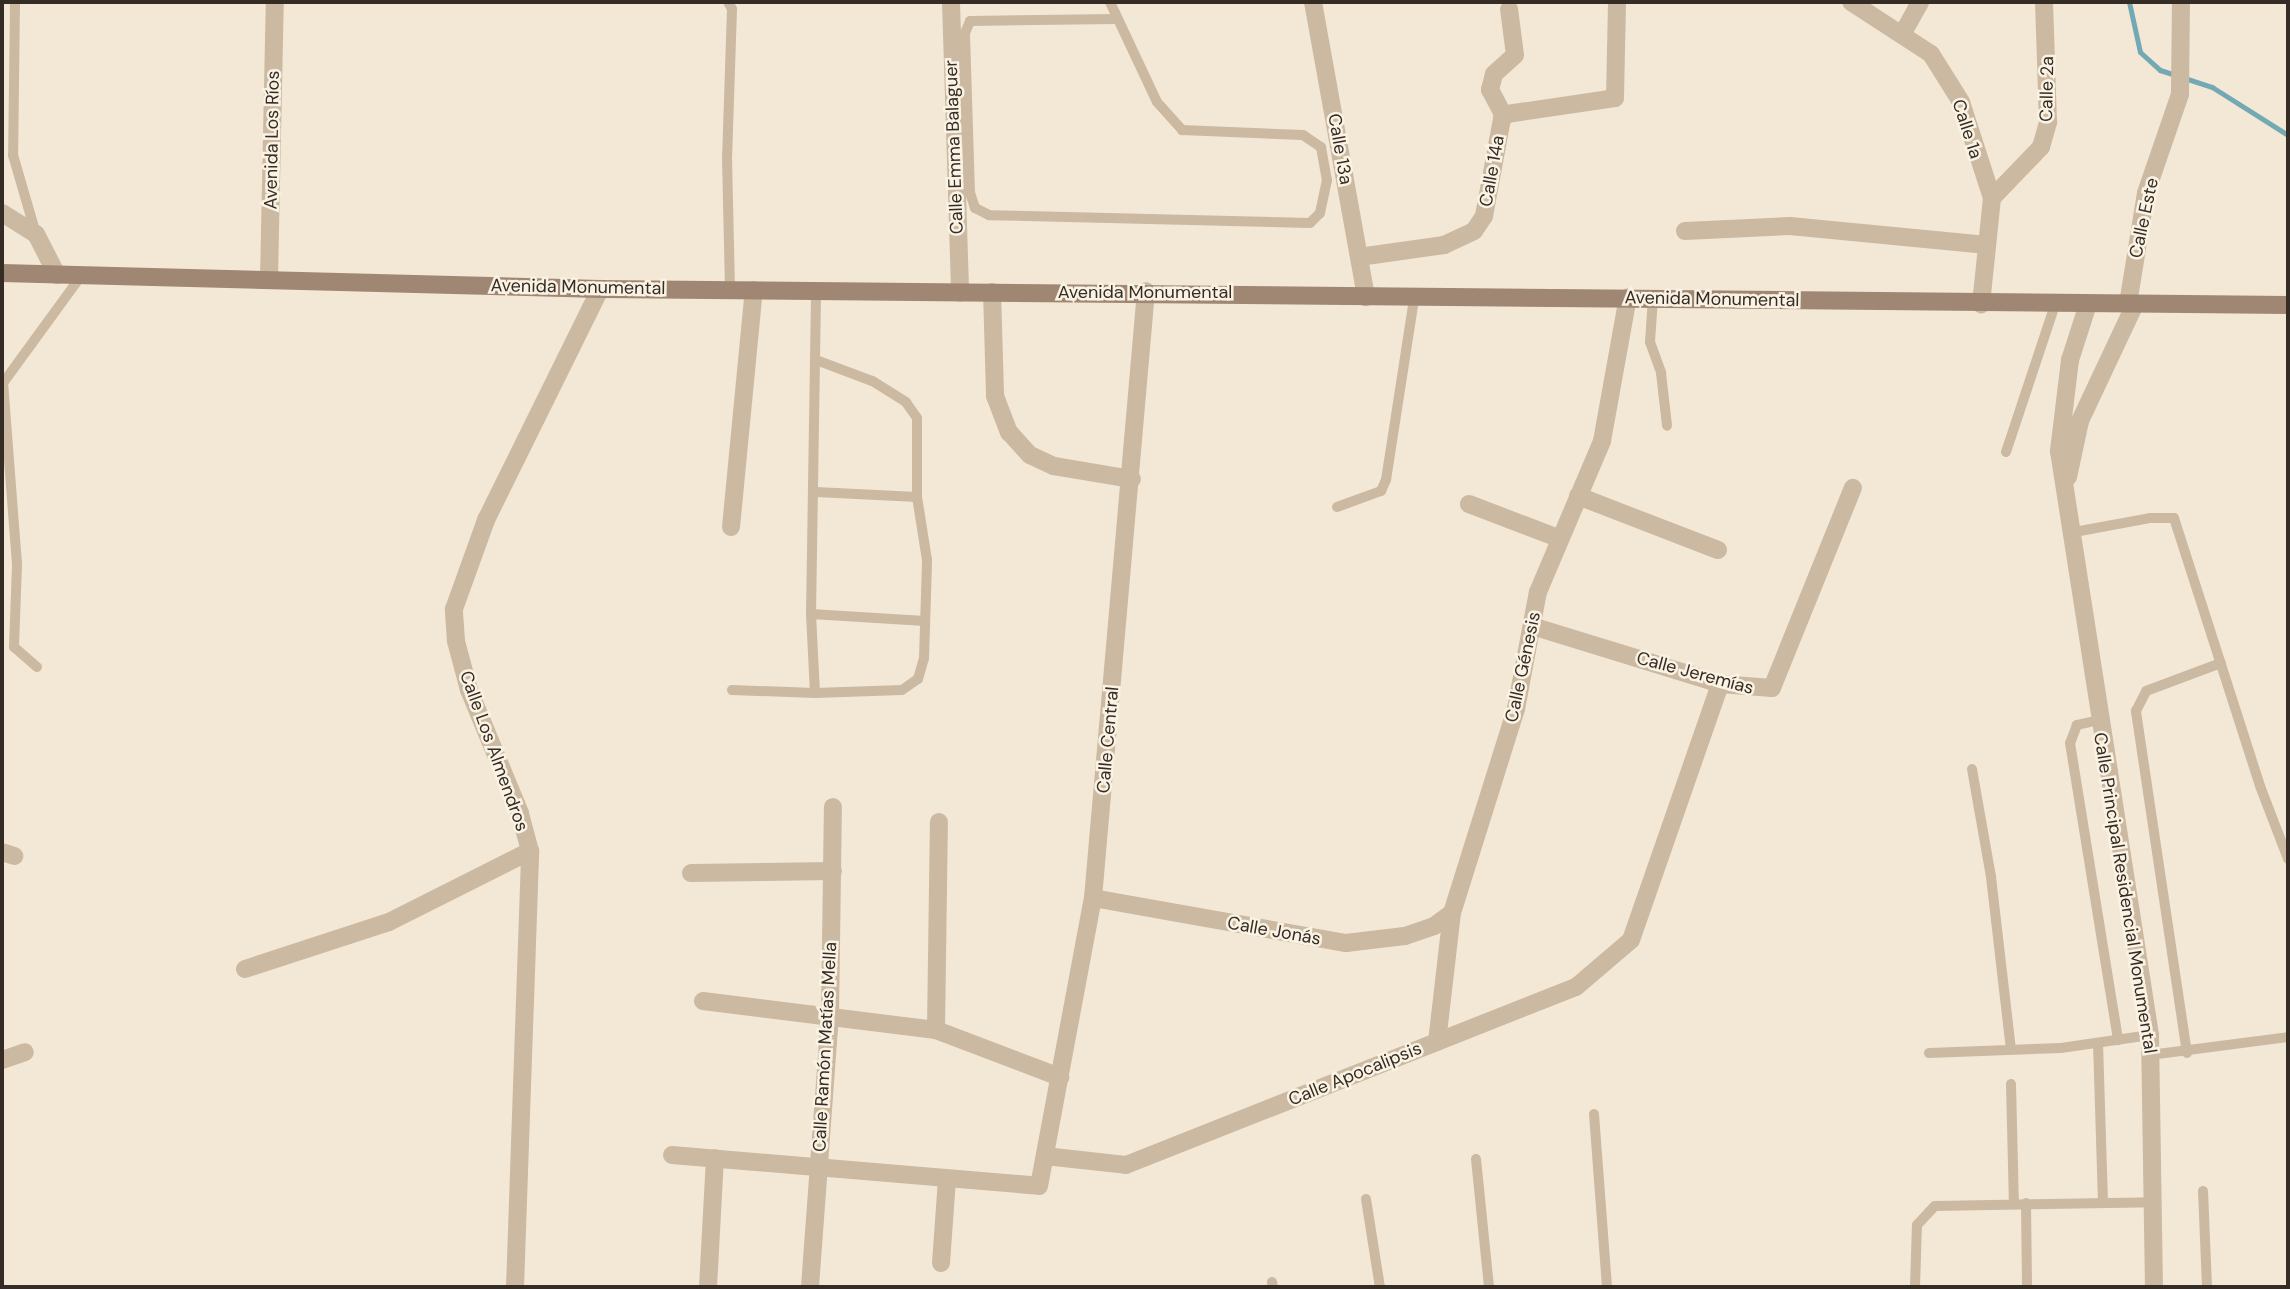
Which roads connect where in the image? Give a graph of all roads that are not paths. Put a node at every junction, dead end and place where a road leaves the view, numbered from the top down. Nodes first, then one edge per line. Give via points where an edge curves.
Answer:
1 (15, 2) edge
2 (275, 2) edge
3 (728, 2) edge
4 (951, 2) edge
5 (1110, 2) edge
6 (1313, 2) edge
7 (1617, 2) edge
8 (1851, 2) edge
9 (1920, 2) edge
10 (2044, 2) edge
11 (2181, 8) edge
12 (1509, 9) dead end
13 (1116, 19) junction
14 (1903, 33) junction
15 (1504, 116) junction
16 (1992, 198) junction
17 (2, 213) edge
18 (1685, 230) dead end
19 (36, 234) junction
20 (1987, 245) junction
21 (1359, 257) junction
22 (2, 274) edge
23 (57, 275) junction
24 (80, 276) junction
25 (269, 279) junction
26 (600, 289) junction
27 (730, 290) junction
28 (754, 290) junction
29 (1146, 290) junction
30 (816, 291) junction
31 (992, 292) junction
32 (960, 293) junction
33 (1366, 297) junction
34 (1628, 298) junction
35 (1653, 298) junction
36 (1414, 299) junction
37 (1981, 304) junction
38 (2088, 304) junction
39 (2131, 304) junction
40 (2055, 305) junction
41 (2288, 305) edge
42 (816, 360) junction
43 (2068, 370) junction
44 (2096, 381) junction
45 (1667, 426) dead end
46 (2006, 453) dead end
47 (1132, 479) junction
48 (1853, 488) dead end
49 (816, 492) junction
50 (1578, 496) junction
51 (917, 497) junction
52 (2065, 501) junction
53 (1469, 504) dead end
54 (1337, 507) dead end
55 (731, 527) dead end
56 (2068, 533) junction
57 (1558, 538) junction
58 (1718, 550) dead end
59 (811, 614) junction
60 (925, 621) junction
61 (1532, 626) junction
62 (2221, 663) junction
63 (37, 667) dead end
64 (1720, 684) junction
65 (732, 690) dead end
66 (815, 693) junction
67 (2099, 720) junction
68 (1972, 769) dead end
69 (833, 807) dead end
70 (939, 822) dead end
71 (530, 851) junction
72 (2288, 859) edge
73 (833, 871) junction
74 (691, 873) dead end
75 (1093, 898) junction
76 (1452, 913) junction
77 (245, 969) dead end
78 (703, 1002) dead end
79 (830, 1015) junction
80 (936, 1030) junction
81 (2150, 1035) junction
82 (2288, 1037) edge
83 (2118, 1040) junction
84 (1437, 1041) junction
85 (2098, 1043) junction
86 (2011, 1049) junction
87 (25, 1052) dead end
88 (1929, 1053) dead end
89 (2187, 1053) junction
90 (2150, 1055) junction
91 (2, 1060) edge
92 (1060, 1077) junction
93 (2011, 1084) dead end
94 (1594, 1114) dead end
95 (672, 1155) dead end
96 (1045, 1156) junction
97 (715, 1158) junction
98 (1476, 1158) dead end
99 (818, 1168) junction
100 (947, 1180) junction
101 (2203, 1191) dead end
102 (1366, 1199) dead end
103 (2155, 1202) junction
104 (2020, 1203) junction
105 (2103, 1203) junction
106 (941, 1263) dead end
107 (515, 1287) edge
108 (708, 1287) edge
109 (810, 1287) edge
110 (1380, 1287) edge
111 (1489, 1287) edge
112 (1607, 1287) edge
113 (1915, 1287) edge
114 (2027, 1287) edge
115 (2154, 1287) edge
116 (2207, 1287) edge

1 - 19 lane via 13,155
2 - 25 street, Avenida Los Ríos
3 - 27 lane via 732,9 726,157
4 - 32 street, Calle Emma Balaguer
5 - 13 lane
6 - 21 street, Calle 13a
7 - 15 street, Calle 14a via 1615,98
8 - 14 street, Calle 1a
9 - 14 street
10 - 16 street, Calle 2a via 2048,122 2041,147
11 - 39 street, Calle Este via 2180,94 2146,193
12 - 15 street via 1515,55 1494,74 1490,90
13 - 13 lane via 970,21 965,33 970,193 975,208 989,215 1310,223 1320,213 1327,180 1321,147 1303,135 1182,130 1157,102
14 - 16 street, Calle 1a via 1937,61 1961,102
15 - 21 street, Calle 14a via 1490,194 1474,231 1444,245
16 - 20 street, Calle 1a
17 - 19 street
18 - 20 street via 1790,226
19 - 23 street
20 - 37 street, Calle 1a
21 - 33 street, Calle 13a
22 - 23 main road, Avenida Monumental
23 - 24 main road, Avenida Monumental
24 - 25 main road, Avenida Monumental
24 - 63 lane via 4,383 17,564 14,647
25 - 26 main road, Avenida Monumental
26 - 27 main road, Avenida Monumental
26 - 71 street, Calle Los Almendros via 486,520 454,609 456,641 469,690 520,813
27 - 28 main road, Avenida Monumental
28 - 30 main road, Avenida Monumental
28 - 55 street
29 - 31 main road, Avenida Monumental
29 - 33 main road, Avenida Monumental
29 - 47 street, Calle Central
30 - 32 main road, Avenida Monumental
30 - 42 lane
31 - 32 main road, Avenida Monumental
31 - 47 street via 995,396 1009,432 1030,456 1054,466
33 - 36 main road, Avenida Monumental
34 - 35 main road, Avenida Monumental
34 - 36 main road, Avenida Monumental
34 - 50 street, Calle Génesis via 1602,441
35 - 37 main road, Avenida Monumental
35 - 45 lane via 1650,342 1661,373
36 - 54 lane via 1386,480 1381,491
37 - 40 main road, Avenida Monumental
38 - 39 main road, Avenida Monumental
38 - 40 main road, Avenida Monumental
38 - 43 street, Calle Principal Residencial Monumental
39 - 41 main road, Avenida Monumental
39 - 44 street, Calle Principal Residencial Monumental
40 - 46 lane
42 - 49 lane
42 - 51 lane via 872,381 912,410 917,418
43 - 44 street
43 - 52 street, Calle Principal Residencial Monumental via 2060,416
44 - 52 street, Calle Principal Residencial Monumental via 2080,421
47 - 75 street, Calle Central
48 - 64 street, Calle Jeremías via 1772,688
49 - 51 lane
49 - 59 lane
50 - 57 street, Calle Génesis
50 - 58 street
51 - 60 lane via 927,560
52 - 56 street, Calle Principal Residencial Monumental
53 - 57 street
56 - 62 lane via 2150,517 2175,518
56 - 67 street, Calle Principal Residencial Monumental
57 - 61 street, Calle Génesis via 1538,592
59 - 60 lane
59 - 66 lane
60 - 66 lane via 925,658 918,678 902,690
61 - 64 street, Calle Jeremías
61 - 76 street, Calle Génesis via 1516,709
62 - 72 lane
62 - 89 lane via 2146,691 2136,710
64 - 84 street, Calle Apocalipsis via 1637,923 1622,953 1576,987
65 - 66 lane
67 - 81 street, Calle Principal Residencial Monumental
67 - 83 lane via 2077,725 2070,743
68 - 86 lane via 1991,877
69 - 73 street, Calle Ramón Matías Mella
70 - 80 street
71 - 77 street via 388,922
71 - 107 street, Calle Los Almendros
73 - 74 street
73 - 79 street, Calle Ramón Matías Mella
75 - 76 street, Calle Jonás via 1346,943 1405,936
75 - 92 street, Calle Central
76 - 84 street, Calle Génesis
78 - 79 street
79 - 80 street via 848,1022
79 - 99 street, Calle Ramón Matías Mella
80 - 92 street
81 - 83 lane
81 - 90 street, Calle Principal Residencial Monumental
82 - 89 lane
83 - 85 lane
84 - 96 street, Calle Apocalipsis via 1126,1165
85 - 86 lane
85 - 105 lane
86 - 88 lane
87 - 91 street
89 - 90 lane
90 - 103 street, Calle Principal Residencial Monumental
92 - 96 street, Calle Central
93 - 104 lane
94 - 112 lane
95 - 97 street
96 - 100 street, Calle Central via 1039,1186
97 - 99 street
97 - 108 street
98 - 111 lane
99 - 100 street
99 - 109 street, Calle Ramón Matías Mella
100 - 106 street
101 - 116 lane
102 - 110 lane
103 - 105 lane
103 - 115 street, Calle Principal Residencial Monumental
104 - 105 lane
104 - 113 lane via 1951,1204 1924,1213 1914,1241
104 - 114 lane

